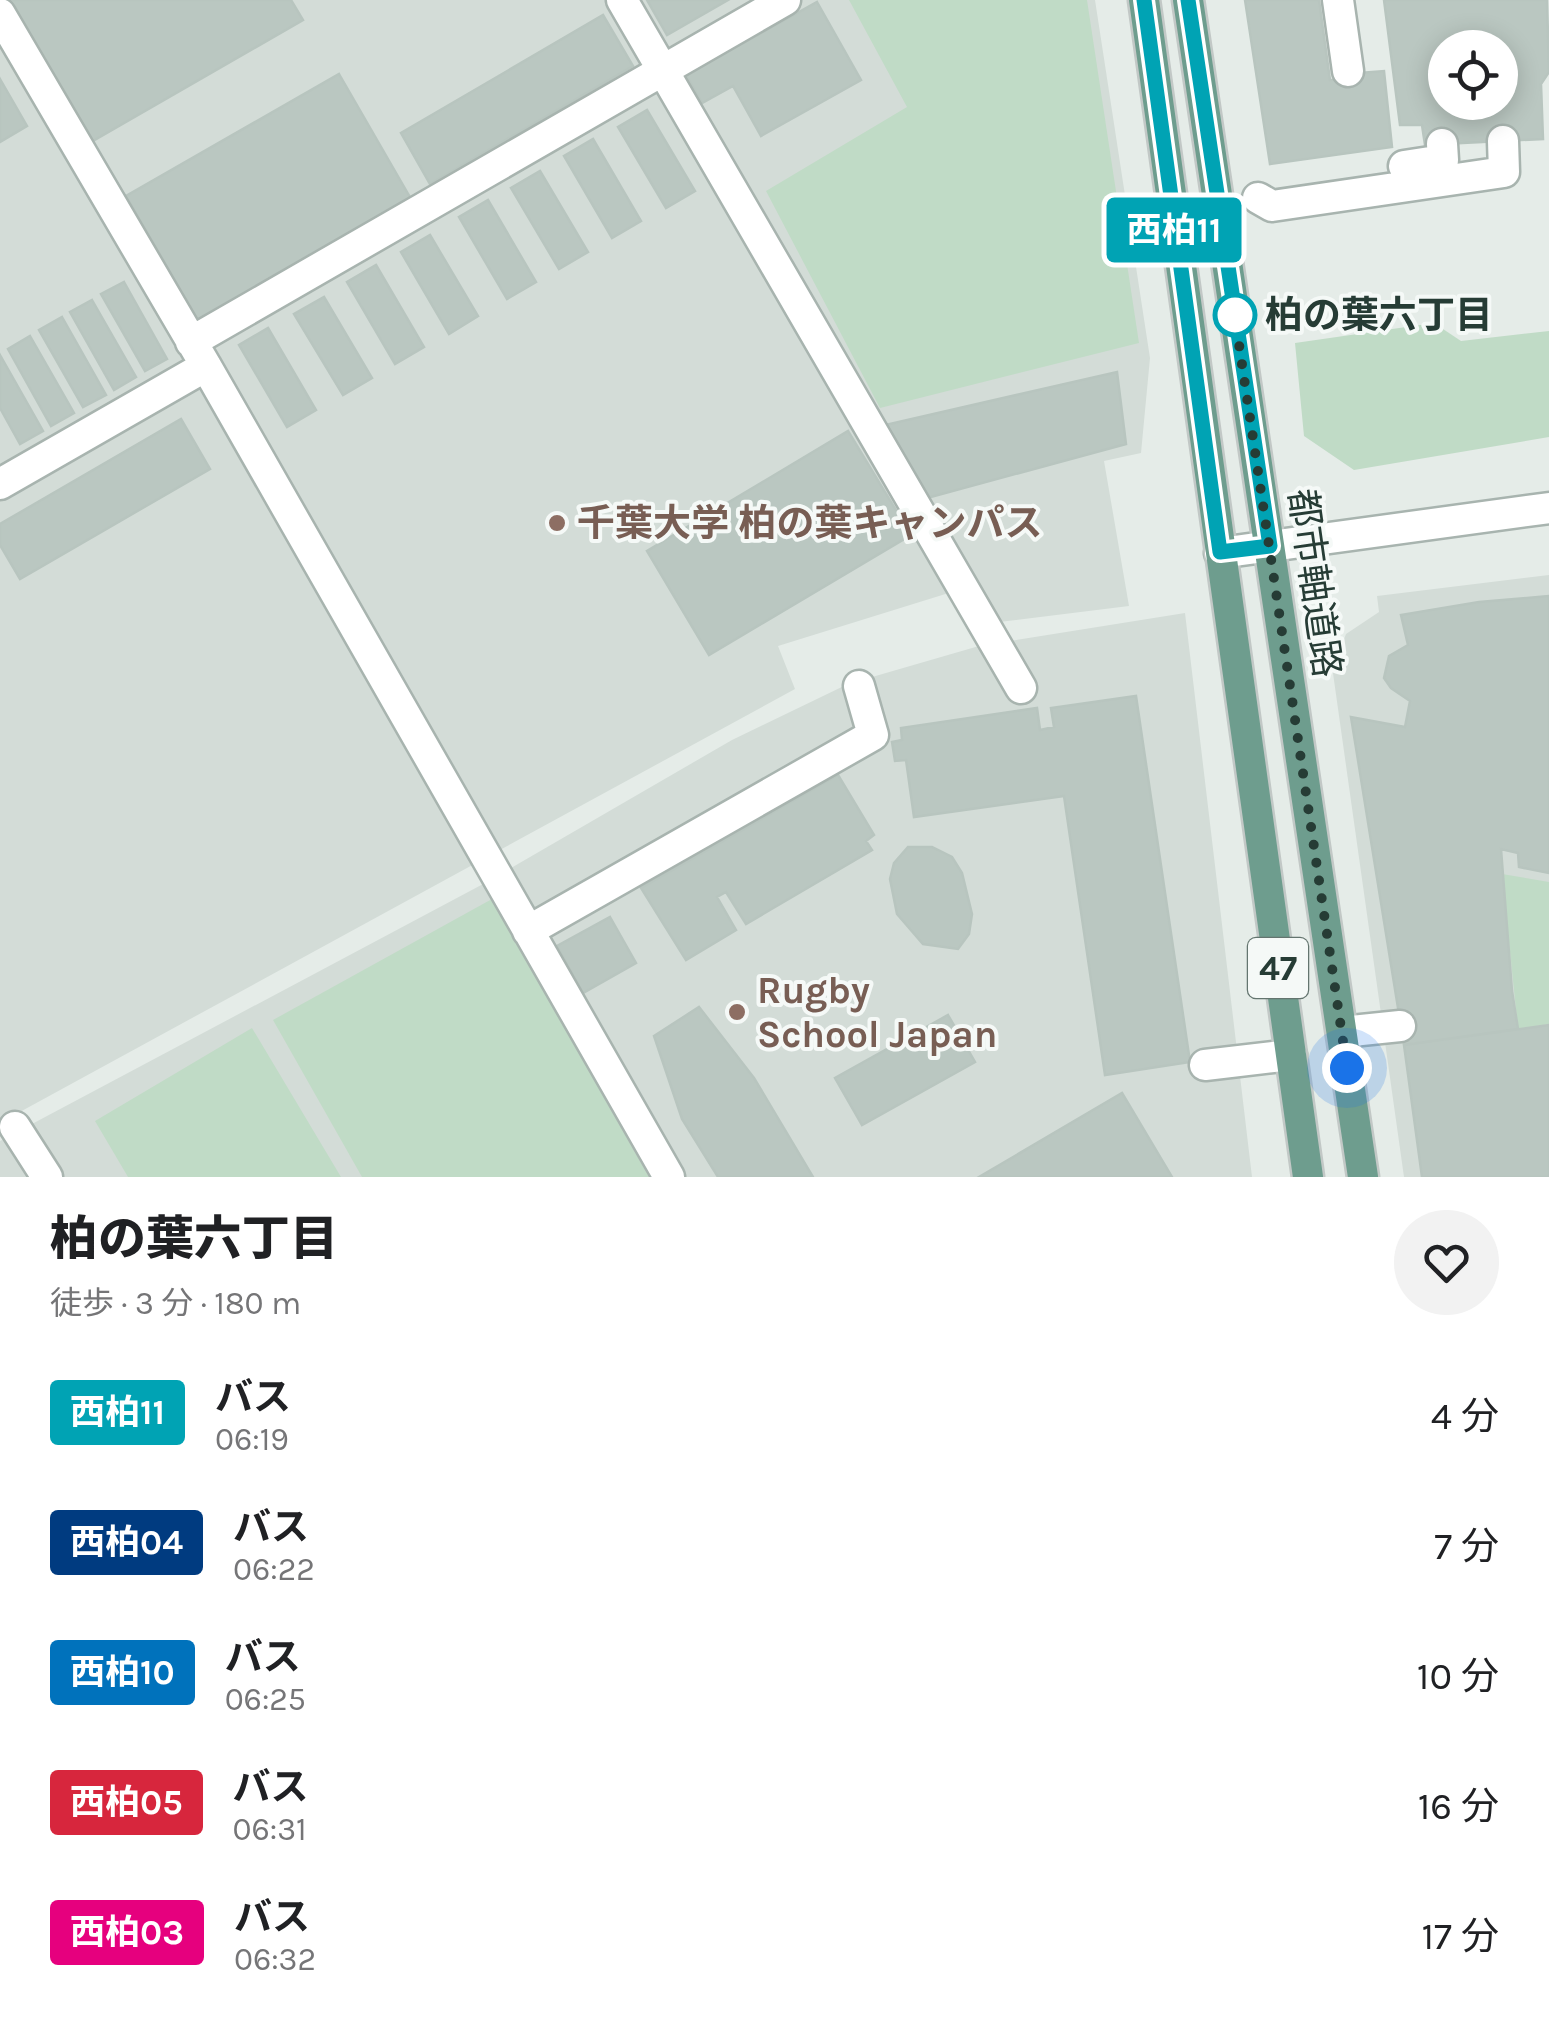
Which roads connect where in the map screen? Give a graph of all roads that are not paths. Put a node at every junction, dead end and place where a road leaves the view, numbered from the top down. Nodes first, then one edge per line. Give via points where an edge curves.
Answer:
1 (622, 0) edge
2 (786, 0) edge
3 (1144, 0) edge
4 (1188, 0) edge
5 (1338, 0) edge
6 (0, 14) edge
7 (661, 70) junction
8 (1348, 72) dead end
9 (1503, 141) dead end
10 (1442, 144) dead end
11 (1317, 189) junction
12 (1218, 203) junction
13 (198, 354) junction
14 (0, 484) edge
15 (1549, 508) edge
16 (1270, 546) junction
17 (1220, 552) junction
18 (859, 686) dead end
19 (1021, 688) dead end
20 (528, 931) junction
21 (1400, 1026) dead end
22 (1342, 1032) junction
23 (1291, 1056) junction
24 (1205, 1065) dead end
25 (15, 1127) dead end
26 (47, 1177) edge
27 (669, 1177) edge
28 (1308, 1177) edge
29 (1363, 1177) edge

1 - 7 street
2 - 7 street
3 - 17 main road, 47
4 - 12 main road, 都市軸道路 / 47
5 - 8 street
6 - 13 street
7 - 13 street
7 - 19 street
9 - 11 street via 1504,172
10 - 11 street via 1443,160
11 - 12 street via 1272,206 1258,198
12 - 16 main road, 都市軸道路 / 47
13 - 14 street
13 - 20 street
15 - 16 street
16 - 17 street
16 - 22 main road, 都市軸道路 / 47
17 - 23 main road, 47
18 - 20 street via 873,735
20 - 27 street
21 - 22 street
22 - 29 main road, 都市軸道路 / 47
23 - 24 street
23 - 28 main road, 47
25 - 26 street

